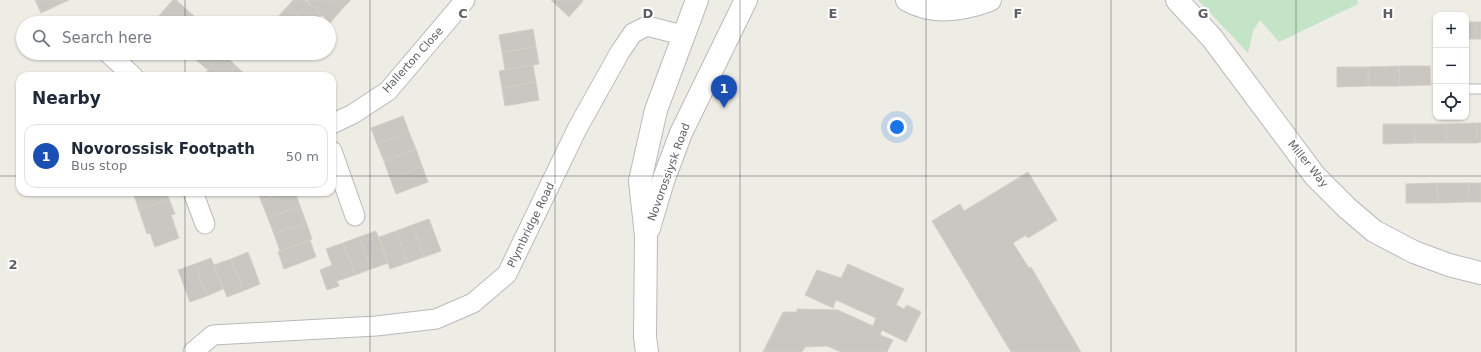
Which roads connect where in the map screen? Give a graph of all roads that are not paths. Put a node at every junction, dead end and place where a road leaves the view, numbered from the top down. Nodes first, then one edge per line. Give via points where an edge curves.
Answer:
1 (466, 0) edge
2 (697, 0) edge
3 (746, 0) edge
4 (907, 0) edge
5 (990, 0) edge
6 (1177, 0) edge
7 (682, 35) junction
8 (116, 60) edge
9 (129, 72) edge
10 (1469, 89) edge
11 (1481, 89) edge
12 (336, 122) edge
13 (336, 162) edge
14 (194, 196) edge
15 (355, 216) dead end
16 (205, 224) dead end
17 (646, 236) junction
18 (1481, 273) edge
19 (193, 352) edge
20 (647, 352) edge

1 - 12 street, Hallerton Close via 388,91
2 - 7 main road, Novorossiysk Road
3 - 17 main road, Novorossiysk Road via 681,133
4 - 5 main road via 939,10 967,7
6 - 18 main road, Miller Way via 1212,38 1315,176 1347,208 1374,231 1414,252
7 - 17 main road, Novorossiysk Road via 656,110 640,181
7 - 19 street, Plymbridge Road via 646,26 633,33 578,129 507,274 473,303 429,320 376,326 214,334
8 - 9 street
10 - 11 lane
13 - 15 street
14 - 16 street
17 - 20 main road, Novorossiysk Road

